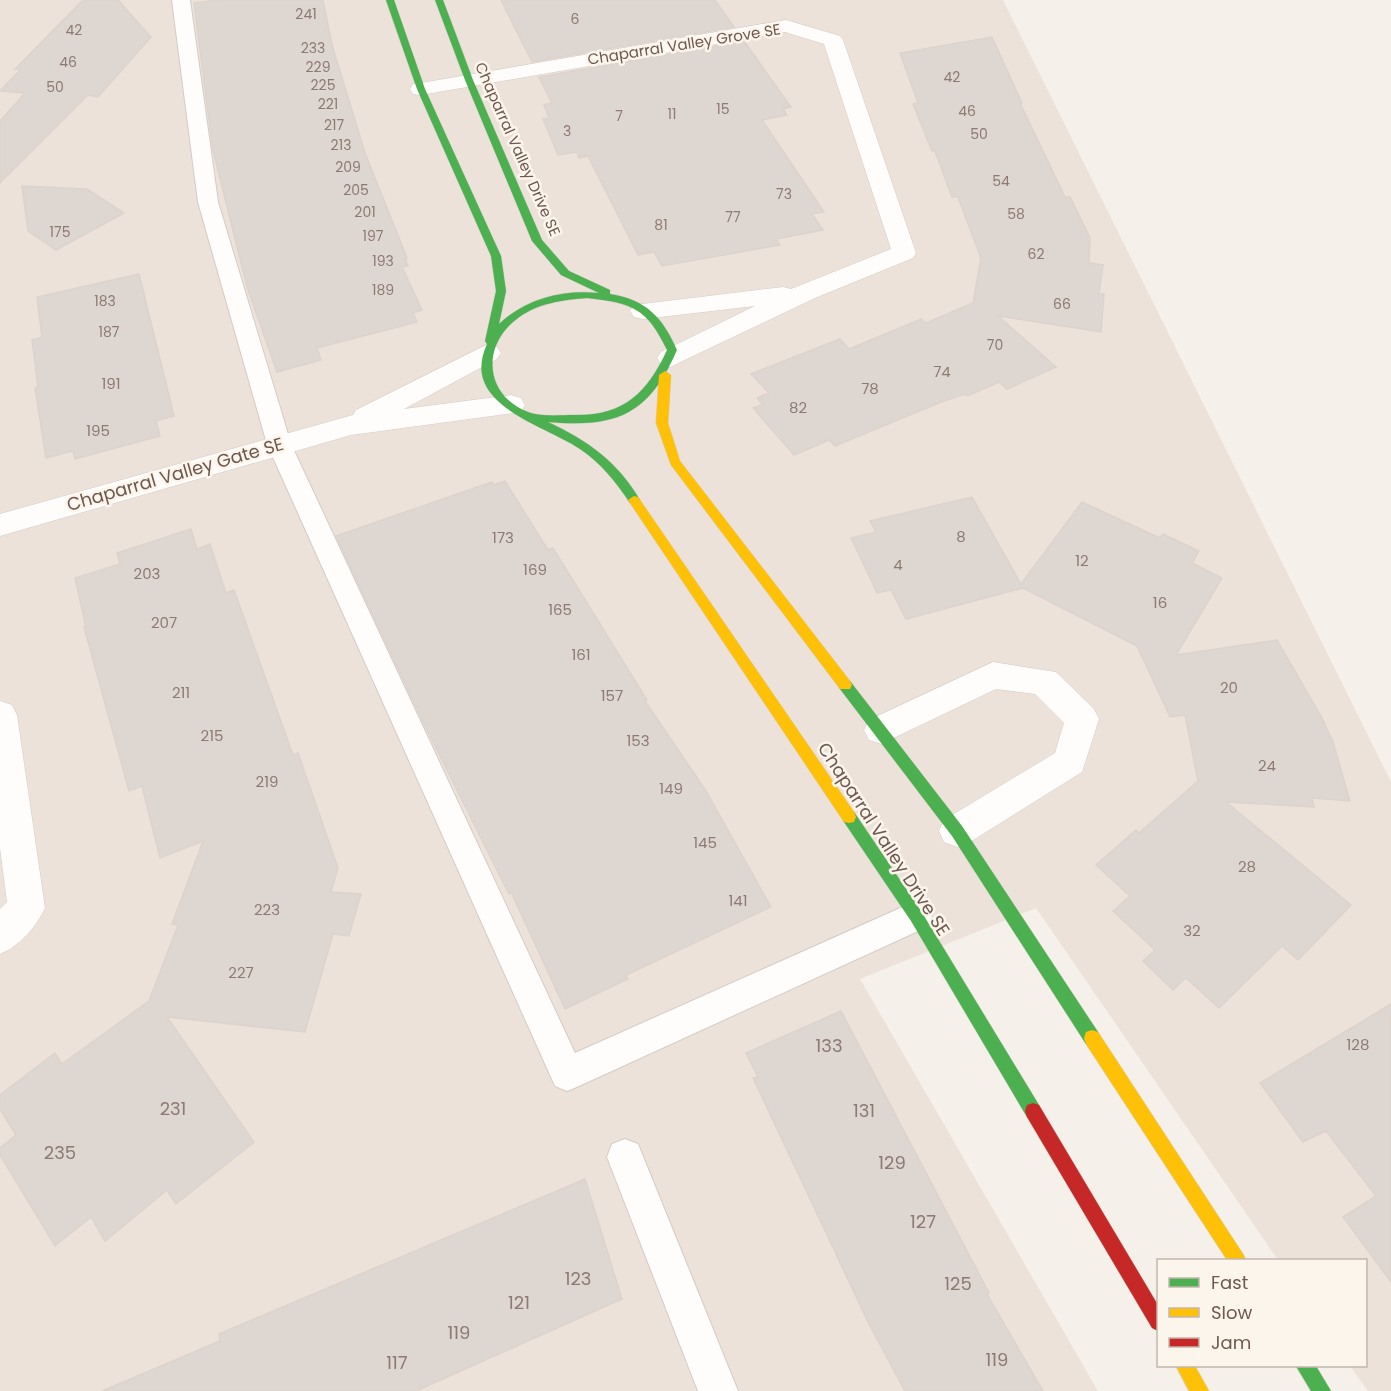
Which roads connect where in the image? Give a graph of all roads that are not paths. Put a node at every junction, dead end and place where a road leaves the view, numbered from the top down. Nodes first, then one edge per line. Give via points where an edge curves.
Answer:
1 (181, 0) edge
2 (390, 0) edge
3 (439, 0) edge
4 (469, 80) junction
5 (421, 89) junction
6 (806, 292) junction
7 (636, 307) junction
8 (489, 348) junction
9 (667, 367) junction
10 (522, 411) junction
11 (351, 425) junction
12 (279, 444) junction
13 (0, 525) edge
14 (0, 715) edge
15 (881, 730) junction
16 (957, 831) junction
17 (916, 916) junction
18 (0, 936) edge
19 (625, 1157) dead end
20 (1236, 1259) edge
21 (1157, 1320) edge
22 (1186, 1367) edge
23 (1306, 1367) edge
24 (718, 1391) edge
25 (1200, 1391) edge
26 (1322, 1391) edge

1 - 12 lane via 208,202
2 - 5 street
3 - 4 street, Chaparral Valley Drive SE
4 - 5 street, Chaparral Valley Grove SE
4 - 6 street, Chaparral Valley Grove SE via 786,26 833,40 904,253
4 - 7 street, Chaparral Valley Drive SE via 537,241 565,273
5 - 8 street via 496,256 501,291
6 - 7 street, Chaparral Valley Grove SE
6 - 9 street, Chaparral Valley Grove SE
7 - 8 street via 589,295 553,297 505,321
7 - 9 street via 652,317 662,330 672,350
8 - 10 street via 485,364 490,385 504,401
8 - 11 street, Chaparral Valley Gate SE
9 - 10 street via 653,392 635,405 603,417 569,422
9 - 15 street via 662,423 675,462
10 - 11 street, Chaparral Valley Gate SE
10 - 17 street, Chaparral Valley Drive SE via 578,442 613,468
11 - 12 street, Chaparral Valley Gate SE
12 - 13 street, Chaparral Valley Gate SE
12 - 17 lane via 567,1074
14 - 18 street via 26,908
15 - 16 street
15 - 16 street via 993,675 1044,682 1082,719 1070,762
16 - 20 street
17 - 21 street, Chaparral Valley Drive SE
19 - 24 lane
22 - 25 street
23 - 26 street

